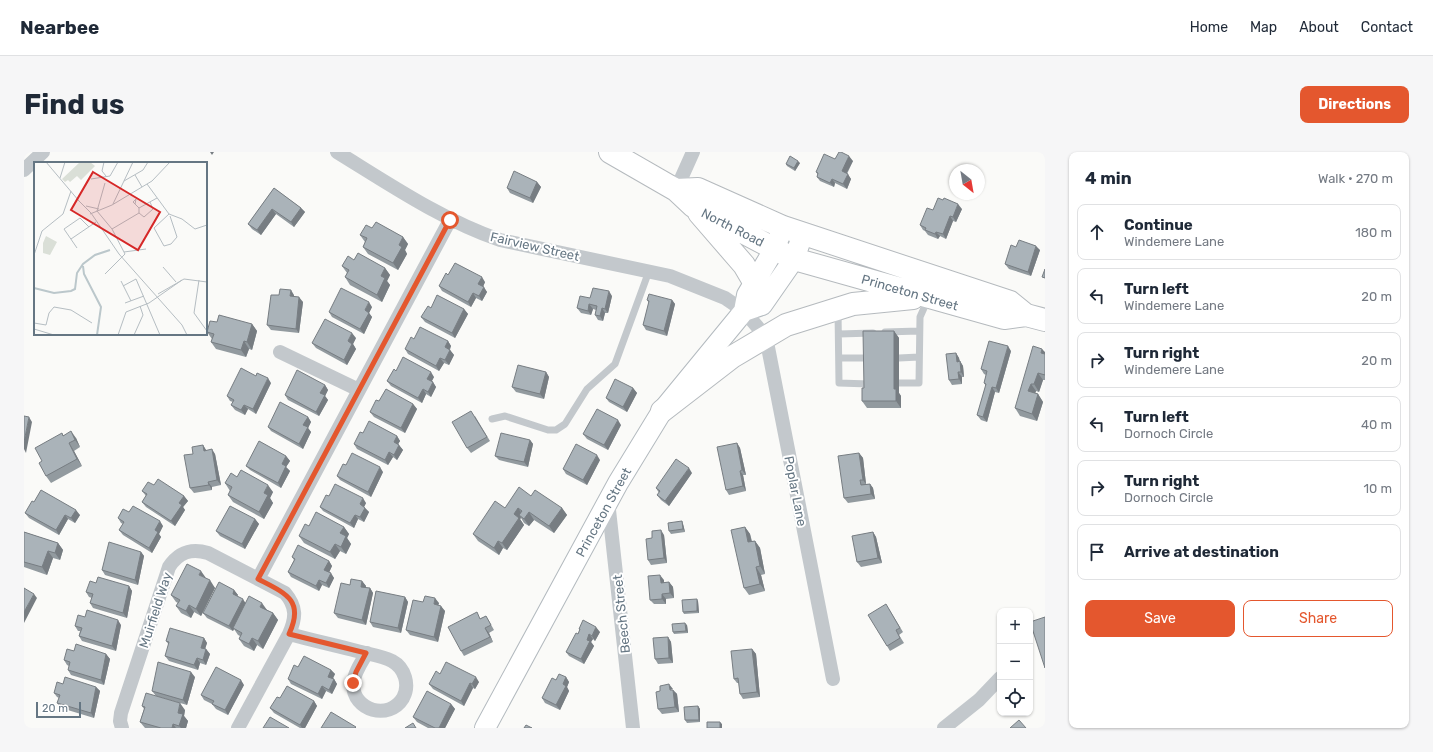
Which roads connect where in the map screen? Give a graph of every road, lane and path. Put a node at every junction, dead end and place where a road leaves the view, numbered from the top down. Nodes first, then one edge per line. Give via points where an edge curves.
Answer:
1 (43, 152) edge
2 (337, 152) edge
3 (610, 152) edge
4 (693, 152) edge
5 (24, 170) edge
6 (676, 190) junction
7 (693, 206) junction
8 (450, 220) junction
9 (793, 230) junction
10 (775, 248) junction
11 (794, 259) junction
12 (649, 271) junction
13 (754, 282) junction
14 (929, 297) junction
15 (838, 309) junction
16 (744, 311) junction
17 (1036, 318) edge
18 (919, 331) junction
19 (839, 334) junction
20 (766, 337) junction
21 (280, 352) dead end
22 (919, 357) junction
23 (839, 358) junction
24 (869, 358) edge
25 (899, 358) dead end
26 (899, 383) dead end
27 (869, 384) edge
28 (359, 390) junction
29 (662, 411) junction
30 (492, 419) dead end
31 (608, 501) junction
32 (258, 579) junction
33 (289, 634) junction
34 (366, 653) dead end
35 (832, 679) dead end
36 (998, 680) edge
37 (122, 728) edge
38 (238, 728) edge
39 (485, 728) edge
40 (633, 728) edge
41 (944, 728) edge

1 - 5 street
2 - 8 street, Fairview Street
3 - 6 main road, North Road
4 - 6 street
6 - 7 main road, North Road
6 - 9 main road, North Road via 698,189
7 - 10 main road, North Road
7 - 13 main road via 744,264
8 - 12 street, Fairview Street via 500,240
8 - 28 street
9 - 10 main road, Princeton Street
9 - 11 main road
9 - 17 main road, Princeton Street via 1010,302
10 - 11 main road, North Road
10 - 13 main road, Princeton Street
11 - 14 main road, Princeton Street
11 - 16 main road via 762,305
12 - 16 street, Fairview Street via 670,276 725,298
12 - 30 lane via 615,364 587,389 565,424 556,430 548,430 505,416
13 - 16 main road, Princeton Street via 747,295
14 - 15 main road via 859,303
14 - 17 main road, Princeton Street via 1004,318
14 - 18 lane via 920,317
15 - 19 lane
15 - 20 main road via 786,325
16 - 20 street, Poplar Lane
16 - 29 main road, Princeton Street
18 - 19 lane
18 - 22 lane
19 - 23 lane
20 - 29 main road via 732,358
20 - 35 street, Poplar Lane
21 - 28 street
22 - 25 lane
22 - 26 lane via 919,383
23 - 24 lane
23 - 27 lane via 839,383
28 - 32 street
29 - 31 main road, Princeton Street
31 - 39 main road, Princeton Street
31 - 40 street, Beech Street
32 - 33 street, Muirfield Way via 285,593 293,602 296,612
32 - 37 street, Muirfield Way via 208,553 188,551 174,560 169,567 122,713
33 - 34 street
33 - 38 street, Muirfield Way
36 - 41 street via 979,700

